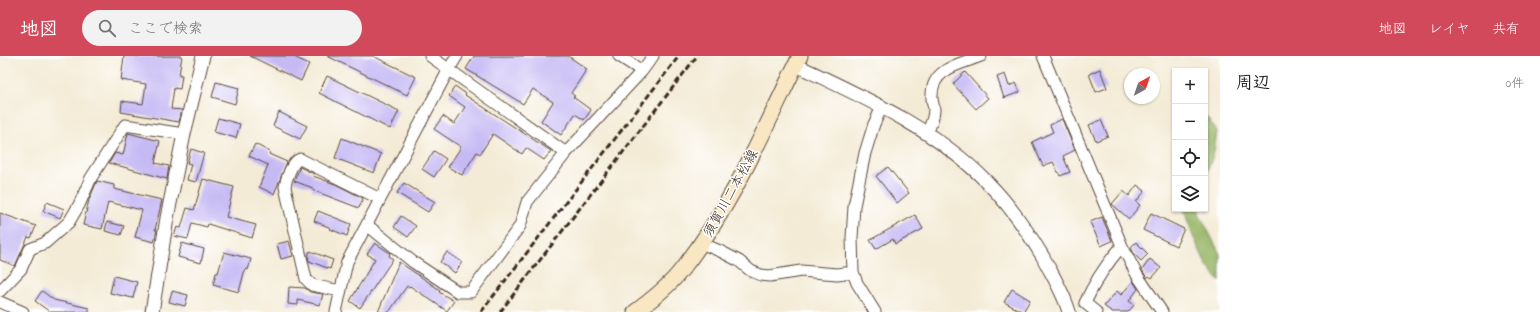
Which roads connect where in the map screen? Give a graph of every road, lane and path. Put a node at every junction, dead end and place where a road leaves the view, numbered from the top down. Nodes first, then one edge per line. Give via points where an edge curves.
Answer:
1 (203, 56) edge
2 (430, 56) edge
3 (457, 56) edge
4 (619, 56) edge
5 (653, 56) edge
6 (981, 56) edge
7 (1043, 56) edge
8 (798, 60) edge
9 (449, 69) junction
10 (642, 71) junction
11 (882, 107) junction
12 (184, 134) junction
13 (927, 134) junction
14 (566, 153) junction
15 (380, 199) junction
16 (367, 225) junction
17 (701, 243) junction
18 (1122, 246) junction
19 (853, 272) junction
20 (0, 291) edge
21 (340, 291) junction
22 (0, 302) edge
23 (23, 312) edge
24 (152, 312) edge
25 (336, 312) edge
26 (636, 312) edge
27 (875, 312) edge
28 (1069, 312) edge
29 (1096, 312) edge
30 (1162, 312) edge

1 - 12 street
2 - 9 street
3 - 9 street
4 - 10 street
5 - 10 street
6 - 13 street via 950,67 937,76 932,86 934,112
7 - 18 street
8 - 11 street
8 - 17 main road, 須賀川二本松線 via 733,192
9 - 14 street
9 - 15 street
10 - 14 street
11 - 13 street
11 - 19 street via 869,138 854,206
12 - 20 street via 125,125 91,178 80,205 69,222 45,243 30,250 21,269
12 - 24 street
13 - 28 street via 987,181 1011,208 1032,238 1058,285
14 - 16 street via 527,202 520,226 471,292 458,292 413,262
15 - 16 street
15 - 21 street via 300,159 295,161 287,177 285,187 306,279 312,285
16 - 21 street via 347,262
17 - 19 street via 761,275 802,271 837,274
17 - 26 main road, 須賀川二本松線 via 678,275
18 - 29 street via 1089,293 1085,303
18 - 30 street
19 - 27 street
21 - 25 street
22 - 23 street

